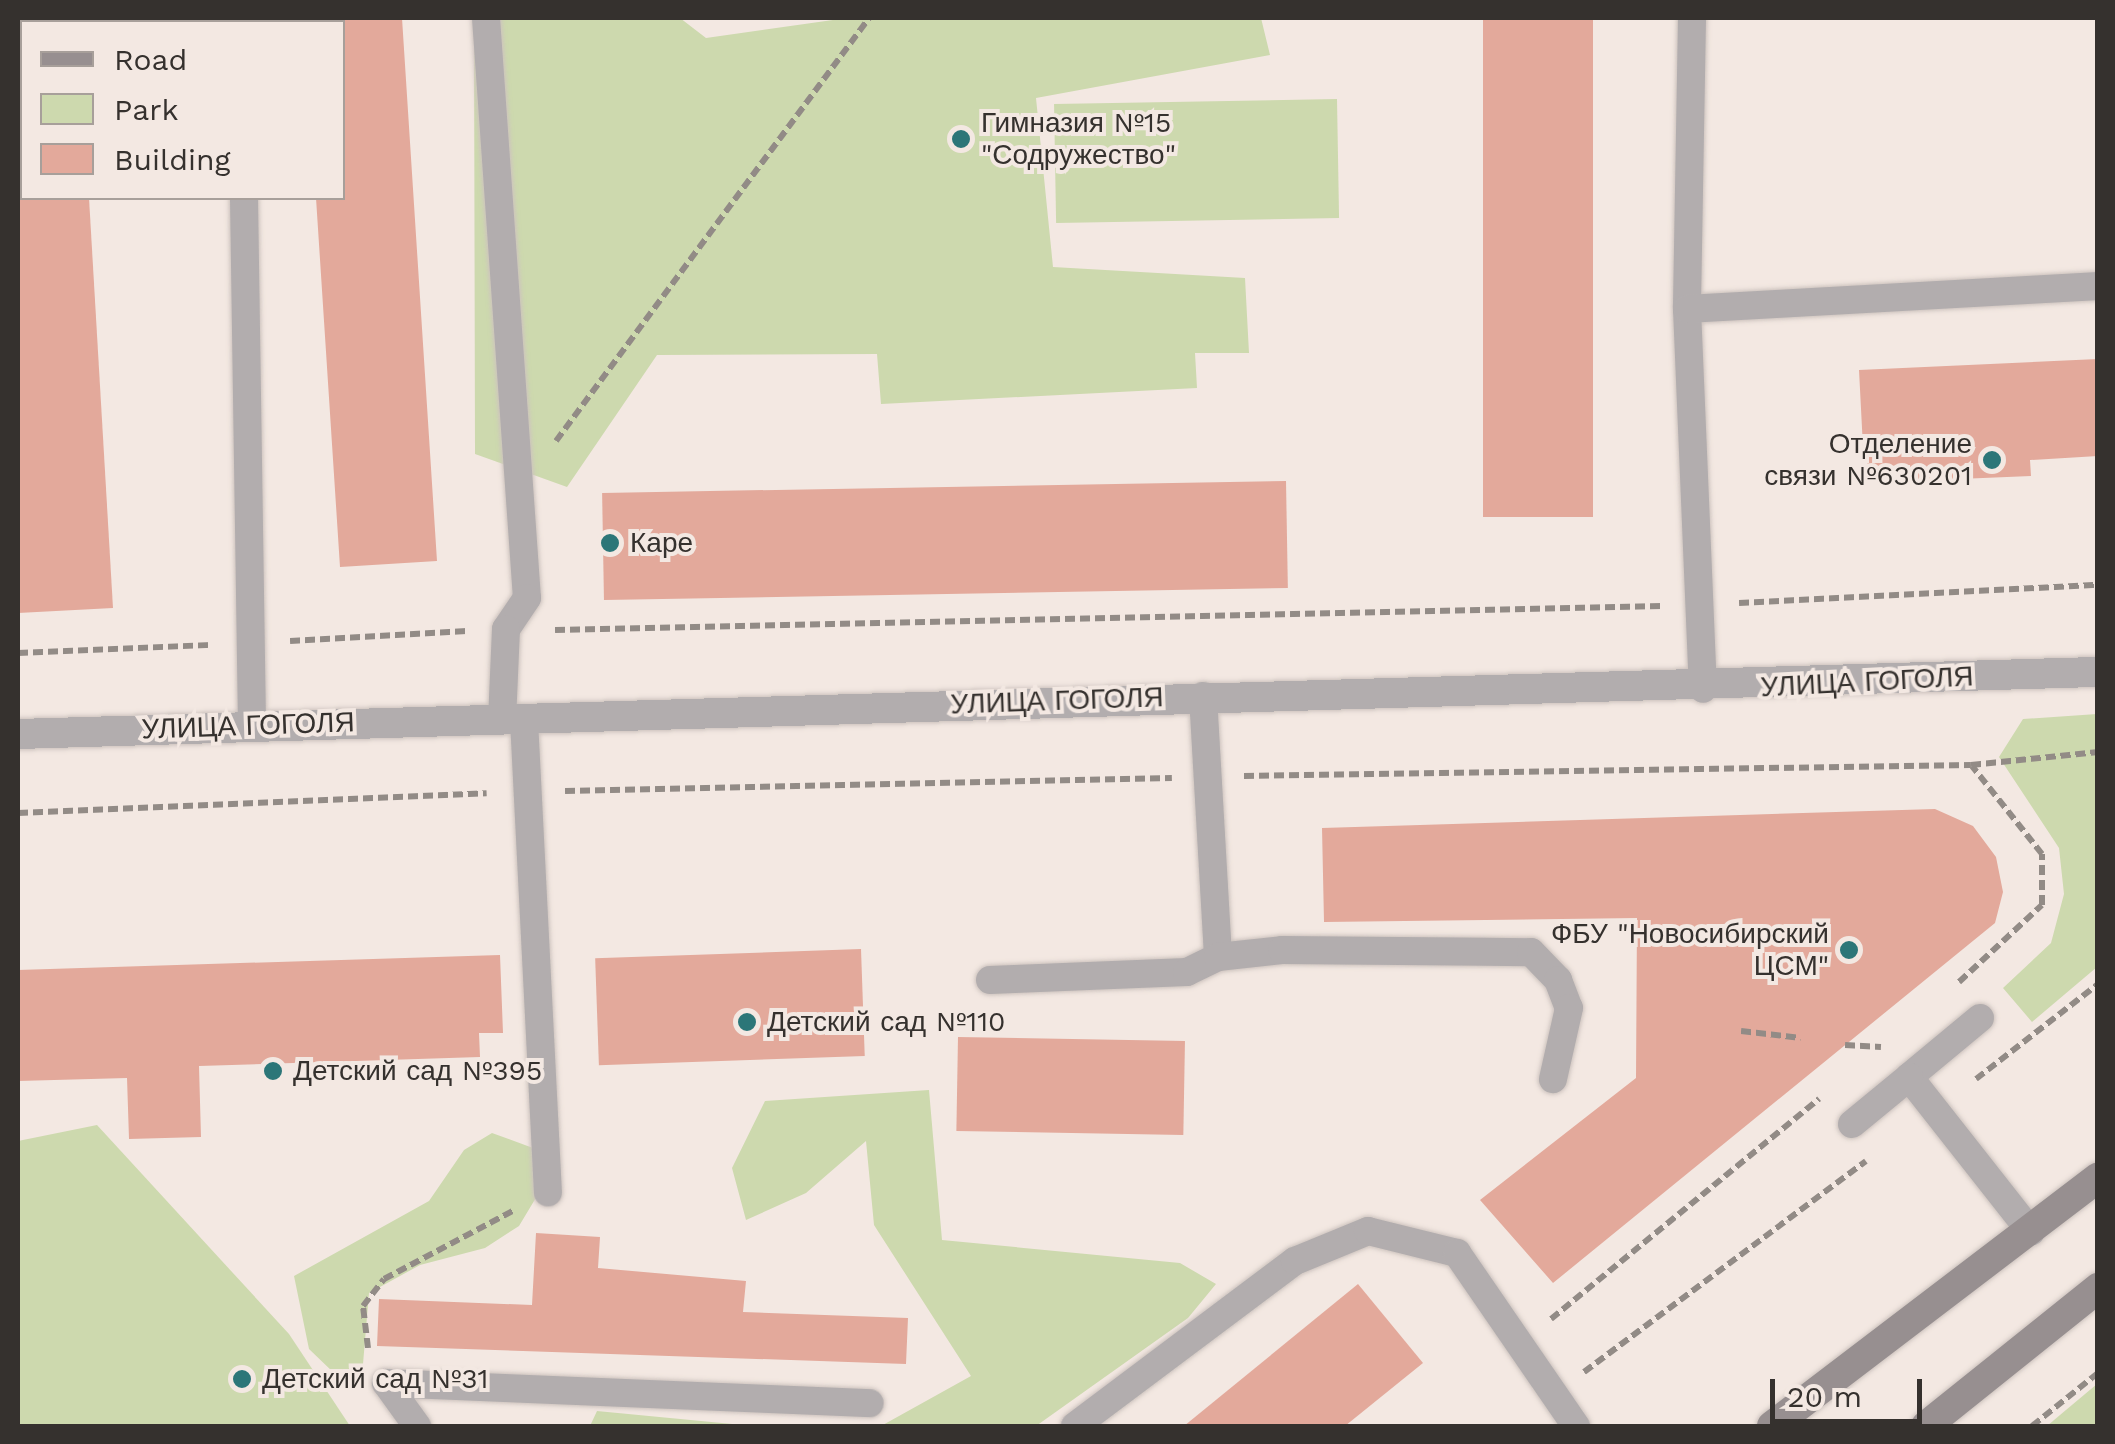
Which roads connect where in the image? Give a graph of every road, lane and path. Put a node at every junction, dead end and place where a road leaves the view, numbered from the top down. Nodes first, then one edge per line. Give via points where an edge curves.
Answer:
1 (486, 18) edge
2 (869, 18) edge
3 (1692, 18) edge
4 (244, 200) edge
5 (2098, 286) edge
6 (1687, 308) junction
7 (520, 490) junction
8 (2098, 585) edge
9 (1700, 605) junction
10 (506, 629) junction
11 (250, 643) junction
12 (18, 653) edge
13 (2098, 672) edge
14 (1703, 689) junction
15 (1203, 696) junction
16 (513, 720) junction
17 (252, 725) junction
18 (18, 734) edge
19 (2098, 752) edge
20 (1971, 764) junction
21 (1208, 777) junction
22 (529, 791) junction
23 (18, 813) edge
24 (1218, 957) junction
25 (990, 980) dead end
26 (1942, 997) dead end
27 (1980, 1018) dead end
28 (1741, 1031) dead end
29 (1897, 1034) dead end
30 (1800, 1038) dead end
31 (1868, 1058) dead end
32 (1909, 1077) junction
33 (1553, 1079) dead end
34 (1827, 1093) dead end
35 (1852, 1124) dead end
36 (2098, 1178) edge
37 (548, 1192) joint
38 (2031, 1232) junction
39 (2098, 1288) edge
40 (1674, 1306) dead end
41 (1523, 1342) junction
42 (2098, 1373) edge
43 (386, 1382) junction
44 (1555, 1393) junction
45 (870, 1402) dead end
46 (418, 1426) edge
47 (1075, 1426) edge
48 (1576, 1426) edge
49 (1772, 1426) edge
50 (1926, 1426) edge
51 (2032, 1426) edge

1 - 7 lane
2 - 7 path
3 - 6 lane
4 - 11 lane
5 - 6 lane
6 - 9 lane
7 - 10 lane via 527,598
8 - 9 path
9 - 10 path
9 - 14 lane
10 - 11 path
10 - 16 lane
11 - 12 path
11 - 17 lane
13 - 14 street, УЛИЦА ГОГОЛЯ
14 - 15 street, УЛИЦА ГОГОЛЯ
15 - 16 street, УЛИЦА ГОГОЛЯ
15 - 21 lane
16 - 17 street, УЛИЦА ГОГОЛЯ
16 - 22 lane
17 - 18 street, УЛИЦА ГОГОЛЯ
19 - 20 path
20 - 21 path
20 - 26 path via 2042,854 2042,905
21 - 22 path
21 - 24 lane
22 - 23 path
22 - 37 lane
24 - 25 lane via 1187,972
24 - 33 lane via 1531,952 1558,980 1569,1008
27 - 32 lane
28 - 30 path
29 - 31 path
32 - 35 lane
32 - 38 lane
34 - 41 path
36 - 38 main road
37 - 43 path via 384,1278 360,1326
38 - 49 main road
39 - 50 main road
40 - 44 path
41 - 44 lane
41 - 47 lane via 1458,1253 1368,1231 1294,1261
42 - 51 path
43 - 45 lane
43 - 46 lane
44 - 48 lane

